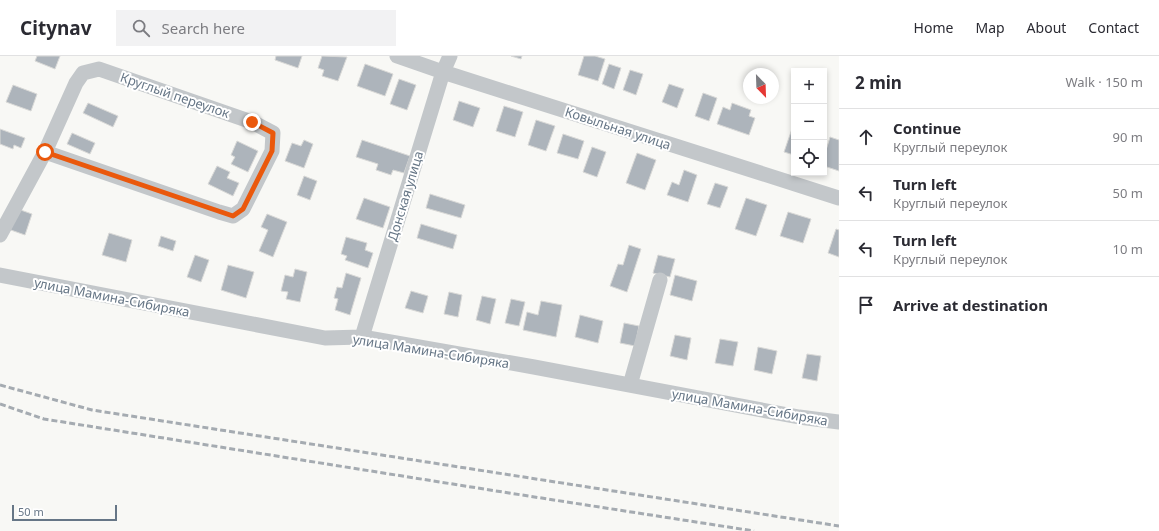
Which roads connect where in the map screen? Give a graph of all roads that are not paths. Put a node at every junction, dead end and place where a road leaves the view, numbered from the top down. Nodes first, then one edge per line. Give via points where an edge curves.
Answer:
1 (397, 56) edge
2 (450, 56) edge
3 (444, 72) junction
4 (45, 152) junction
5 (839, 198) edge
6 (0, 235) edge
7 (0, 275) edge
8 (660, 280) dead end
9 (362, 337) junction
10 (630, 385) junction
11 (839, 422) edge

1 - 3 street, Ковыльная улица
2 - 3 street, Донская улица
3 - 5 street, Ковыльная улица
3 - 9 street, Донская улица
4 - 4 street, Круглый переулок via 76,83 84,73 99,69 252,122 273,133 272,151 243,209 233,216
4 - 6 street, Круглый переулок
7 - 9 street, улица Мамина-Сибиряка via 325,338
8 - 10 street
9 - 10 street, улица Мамина-Сибиряка
10 - 11 street, улица Мамина-Сибиряка via 799,417

